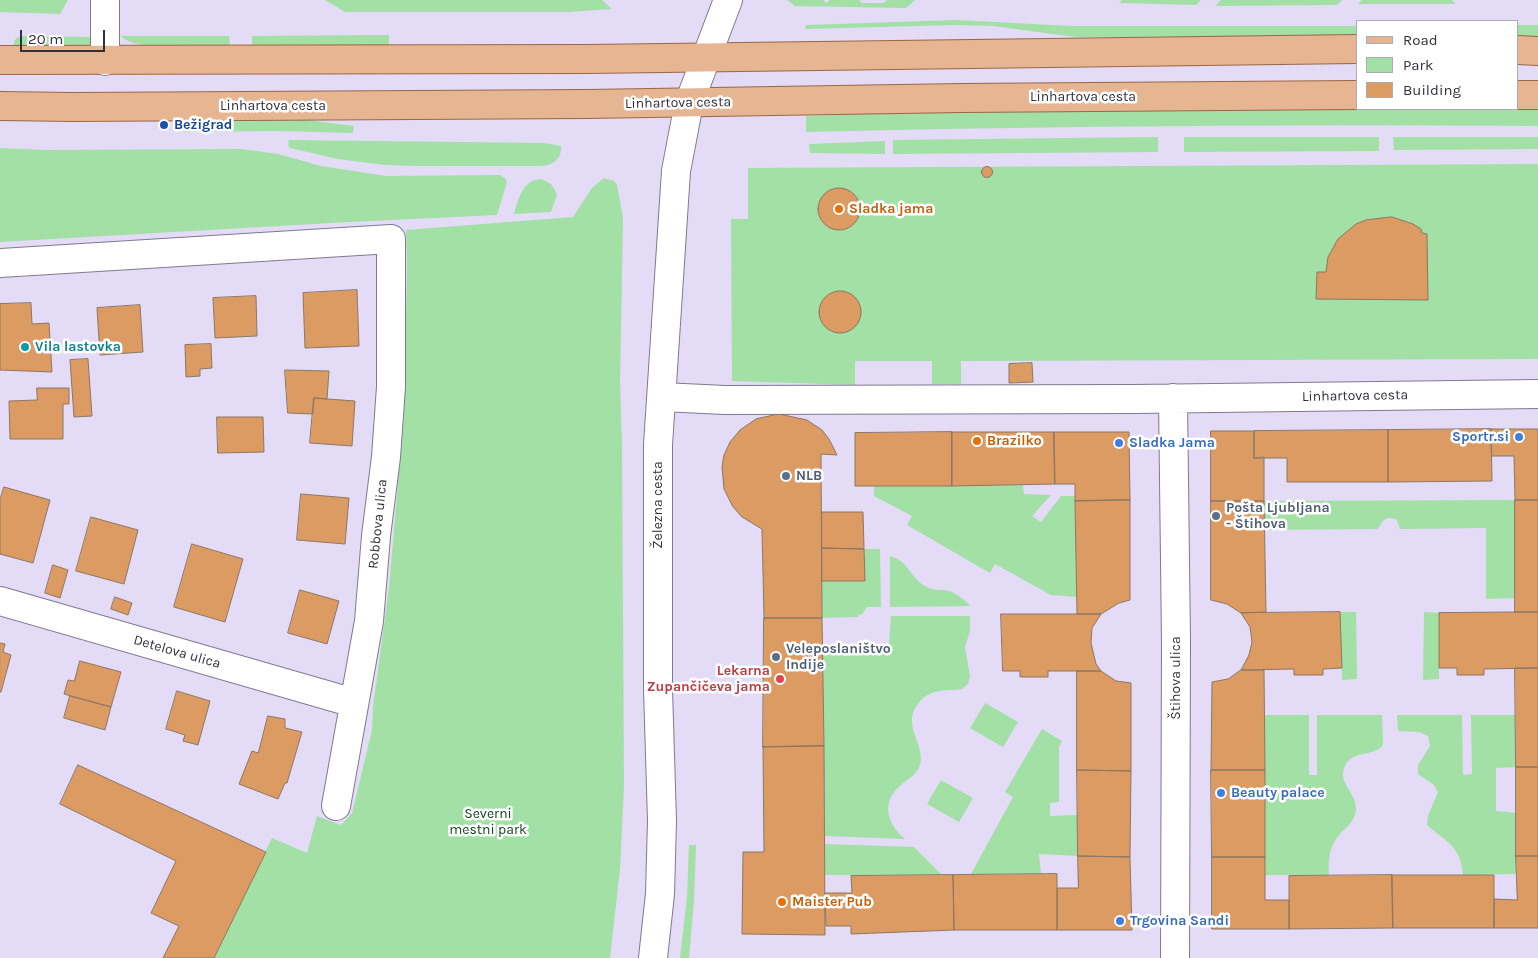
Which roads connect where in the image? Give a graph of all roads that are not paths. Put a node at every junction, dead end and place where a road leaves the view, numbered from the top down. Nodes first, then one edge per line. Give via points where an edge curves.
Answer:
1 (105, 0) edge
2 (728, 0) edge
3 (1356, 49) edge
4 (1518, 50) edge
5 (1538, 51) edge
6 (706, 56) junction
7 (0, 60) edge
8 (105, 61) junction
9 (1356, 94) edge
10 (1518, 95) edge
11 (1538, 95) edge
12 (689, 103) junction
13 (0, 106) edge
14 (0, 263) edge
15 (1538, 394) edge
16 (662, 397) junction
17 (1173, 398) junction
18 (0, 601) edge
19 (354, 703) junction
20 (336, 806) dead end
21 (653, 958) edge
22 (1175, 958) edge

1 - 8 street
2 - 6 street, Železna cesta
3 - 6 main road
4 - 5 main road
6 - 8 main road
6 - 12 street, Železna cesta
7 - 8 main road
9 - 12 main road, Linhartova cesta
10 - 11 main road
12 - 13 main road, Linhartova cesta
12 - 16 street, Železna cesta via 676,171
14 - 19 street, Robbova ulica via 390,239 391,387 386,457 369,621
15 - 17 street, Linhartova cesta
16 - 17 street, Linhartova cesta via 725,400
16 - 21 street, Železna cesta via 658,445 658,610 662,854
17 - 22 street, Štihova ulica
18 - 19 street, Detelova ulica
19 - 20 street, Robbova ulica

